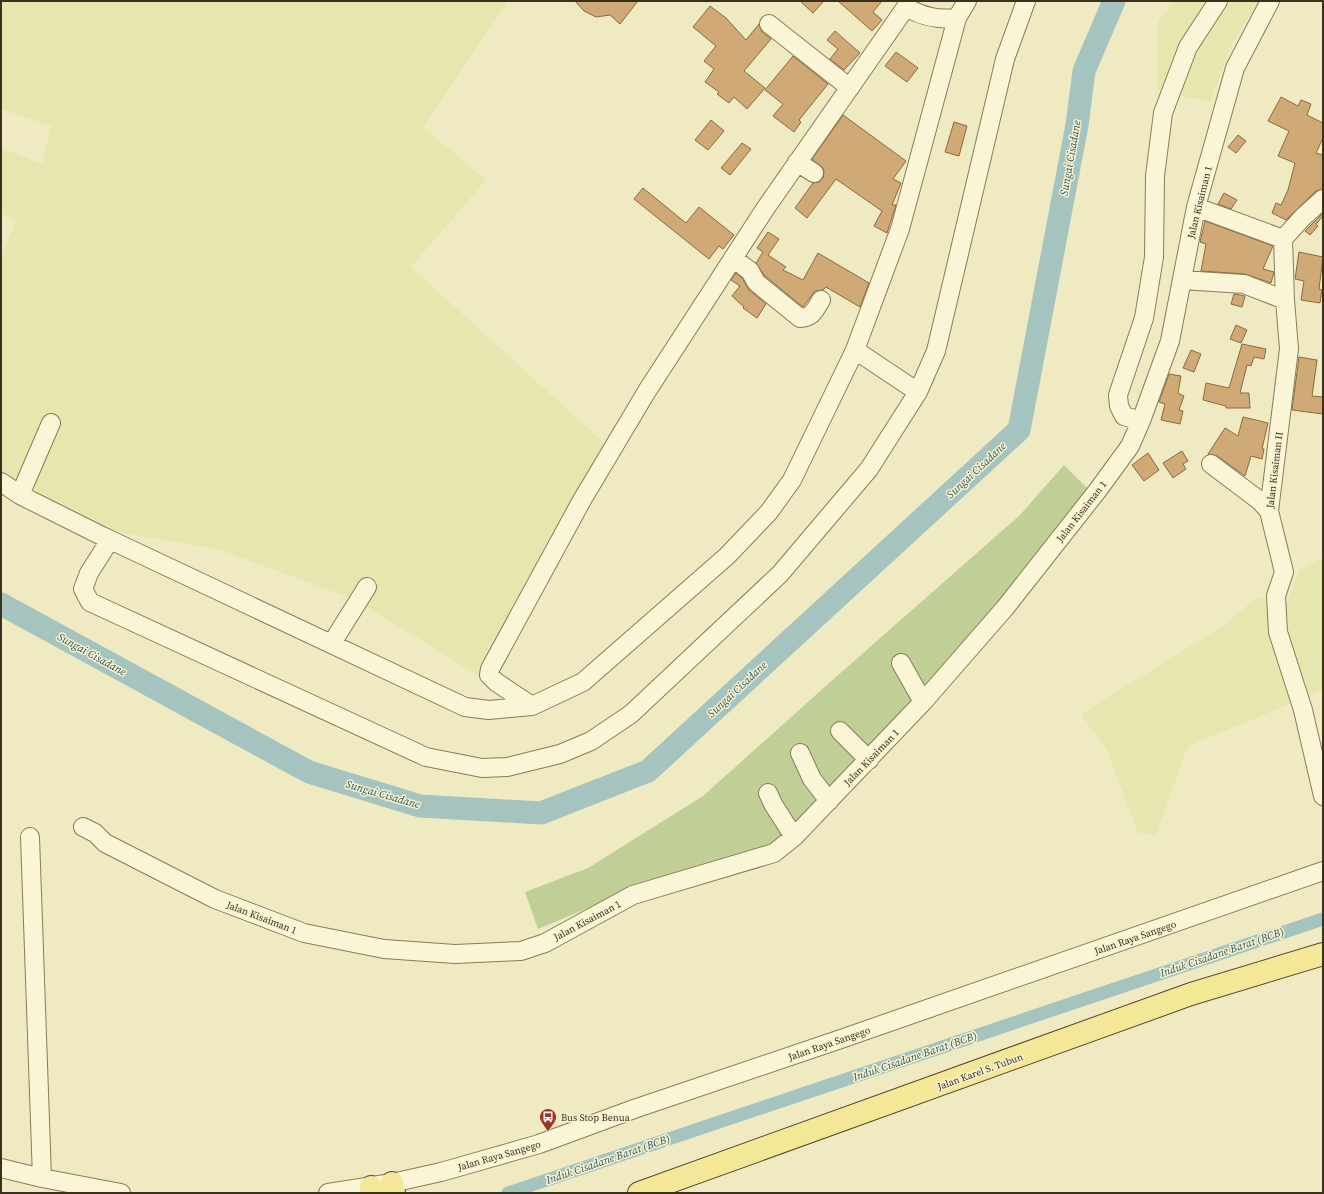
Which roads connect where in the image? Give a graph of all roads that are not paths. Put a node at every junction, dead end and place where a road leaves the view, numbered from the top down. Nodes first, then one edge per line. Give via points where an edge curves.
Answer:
1 (966, 1) edge
2 (1026, 1) edge
3 (1218, 1) edge
4 (1270, 1) edge
5 (957, 18) junction
6 (770, 24) dead end
7 (850, 88) junction
8 (797, 162) junction
9 (814, 173) dead end
10 (1323, 199) edge
11 (1196, 207) junction
12 (1284, 239) junction
13 (733, 258) junction
14 (1182, 280) junction
15 (821, 300) dead end
16 (1285, 300) junction
17 (855, 350) junction
18 (918, 392) junction
19 (1141, 421) junction
20 (51, 423) dead end
21 (1211, 464) dead end
22 (1, 482) edge
23 (20, 495) junction
24 (1269, 511) junction
25 (110, 540) junction
26 (367, 587) dead end
27 (332, 643) junction
28 (901, 663) dead end
29 (923, 702) junction
30 (532, 706) junction
31 (840, 731) dead end
32 (800, 753) dead end
33 (869, 760) junction
34 (768, 793) dead end
35 (1323, 796) edge
36 (830, 800) junction
37 (83, 827) dead end
38 (30, 837) dead end
39 (794, 837) junction
40 (1323, 871) edge
41 (1323, 954) edge
42 (1, 1168) edge
43 (42, 1178) junction
44 (393, 1188) edge
45 (371, 1190) edge
46 (121, 1193) edge
47 (328, 1193) edge
48 (639, 1193) edge

1 - 5 street
2 - 18 street via 1005,59 936,351
3 - 19 street via 1188,47 1163,113 1156,176 1154,257 1144,318 1118,395 1119,406 1124,416
4 - 11 street, Jalan Kisaiman 1 via 1235,68
5 - 7 street via 931,18 906,7
5 - 17 street via 900,229
6 - 7 street
7 - 8 street
8 - 9 street
8 - 13 street
10 - 12 street
11 - 12 street
11 - 14 street, Jalan Kisaiman 1
12 - 16 street, Jalan Kisaiman II
13 - 15 street via 750,271 756,282 800,318 812,315
13 - 30 street via 647,391 582,500 490,669 489,675 496,682
14 - 16 street via 1244,284
14 - 19 street, Jalan Kisaiman 1 via 1170,341
16 - 24 street, Jalan Kisaiman II via 1289,349
17 - 18 street
17 - 30 street via 792,480 769,512 728,556 582,682
18 - 25 street via 869,469 780,574 631,714 591,741 560,754 507,767 482,768 426,757 90,602 83,589 89,573
19 - 29 street, Jalan Kisaiman 1 via 1130,446 1098,490 1005,608
20 - 23 street
21 - 24 street via 1260,501
22 - 23 street
23 - 25 street
24 - 35 street, Jalan Kisaiman II via 1284,572 1276,596 1278,632 1303,710
25 - 27 street
26 - 27 street
27 - 30 street via 465,707 489,710
28 - 29 street
29 - 33 street, Jalan Kisaiman 1
31 - 33 street
32 - 36 street via 812,778
33 - 36 street, Jalan Kisaiman 1
34 - 39 street
36 - 39 street, Jalan Kisaiman 1
37 - 39 street, Jalan Kisaiman 1 via 95,833 105,843 208,896 304,933 384,949 455,954 521,951 545,943 634,895 774,853
38 - 43 street
40 - 44 street, Jalan Raya Sangego via 634,1109 540,1144
41 - 48 main road, Jalan Karel S. Tubun via 1191,994
42 - 43 street
43 - 46 street
44 - 45 street, Jalan Raya Sangego
45 - 47 street, Jalan Raya Sangego

